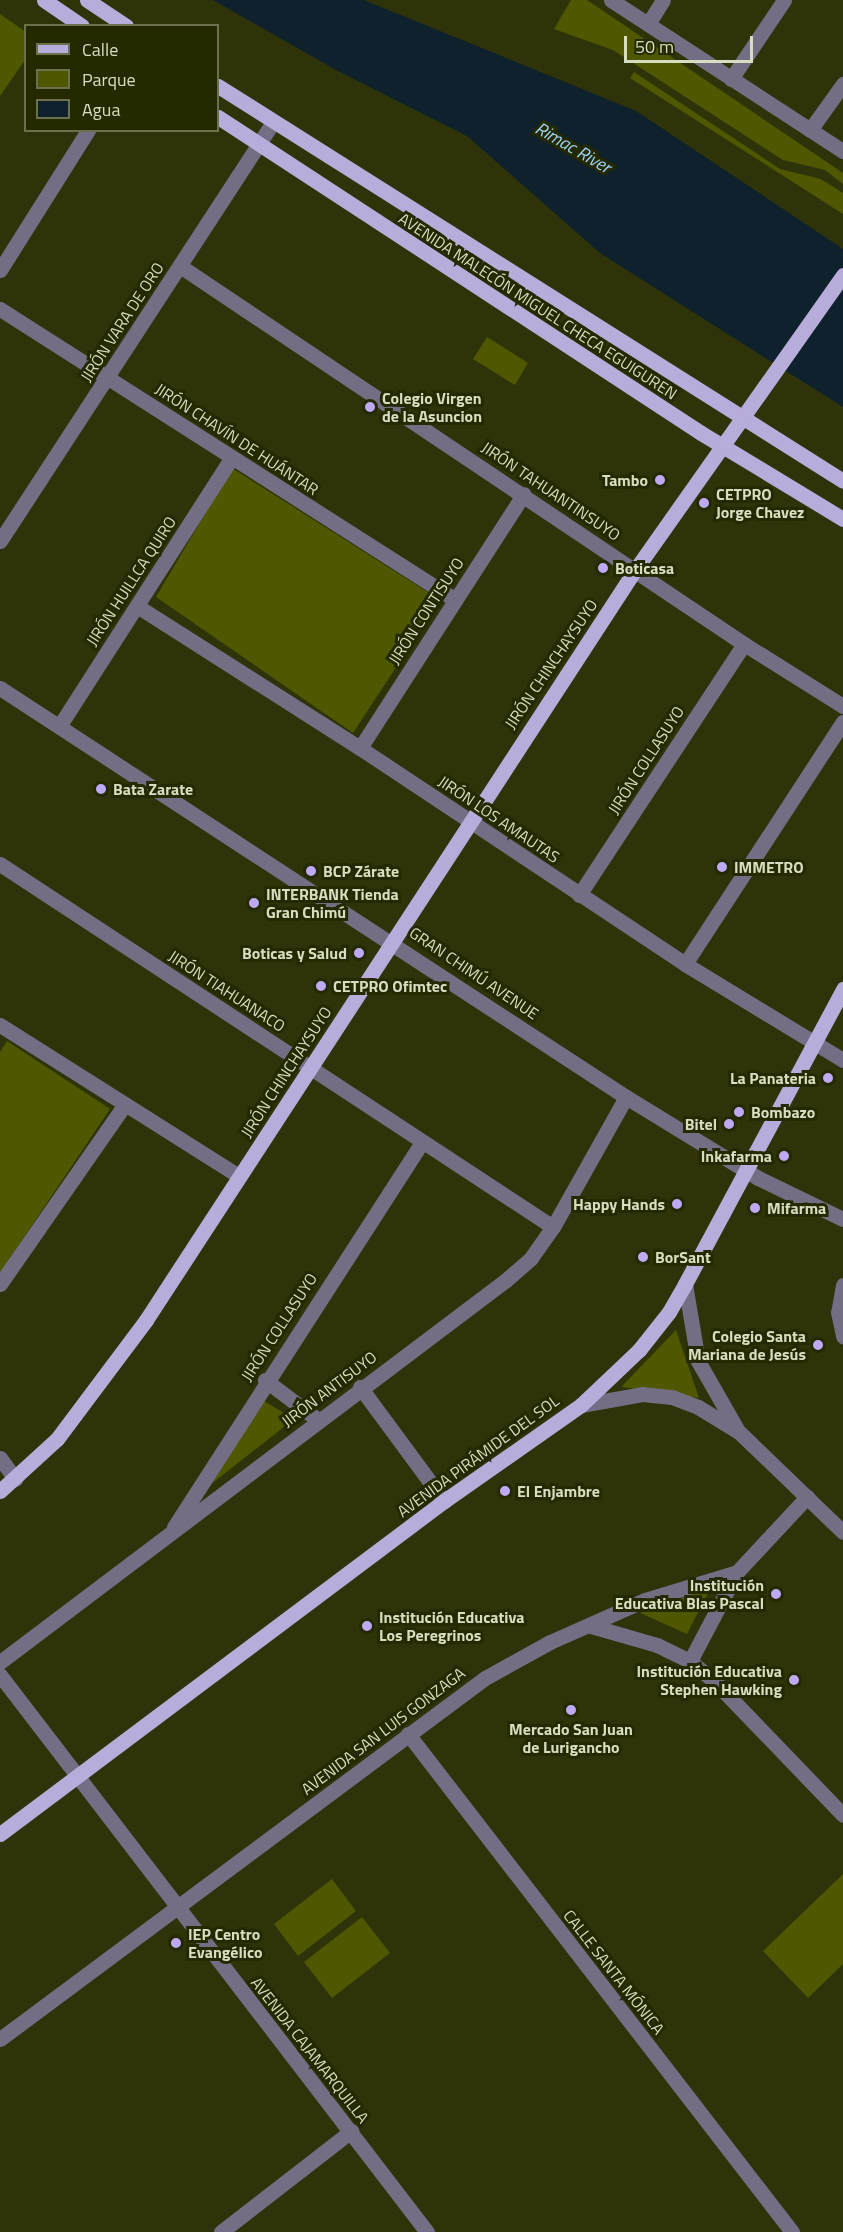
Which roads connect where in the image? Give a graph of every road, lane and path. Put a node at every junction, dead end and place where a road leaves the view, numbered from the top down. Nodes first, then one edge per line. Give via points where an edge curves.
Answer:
1 (44, 0) edge
2 (87, 0) edge
3 (611, 0) edge
4 (663, 0) edge
5 (784, 0) edge
6 (78, 24) edge
7 (123, 24) edge
8 (648, 24) junction
9 (732, 79) junction
10 (843, 84) edge
11 (219, 87) edge
12 (219, 118) edge
13 (273, 122) junction
14 (810, 130) junction
15 (87, 132) edge
16 (258, 145) junction
17 (843, 151) edge
18 (180, 266) junction
19 (0, 270) edge
20 (843, 275) edge
21 (0, 309) edge
22 (108, 378) junction
23 (742, 416) junction
24 (721, 445) junction
25 (232, 457) junction
26 (843, 481) edge
27 (524, 494) junction
28 (843, 519) edge
29 (0, 541) edge
30 (635, 570) junction
31 (453, 599) junction
32 (137, 606) junction
33 (744, 645) junction
34 (0, 688) edge
35 (843, 706) edge
36 (843, 722) edge
37 (60, 725) junction
38 (360, 748) junction
39 (469, 820) junction
40 (0, 864) edge
41 (579, 895) junction
42 (393, 941) junction
43 (685, 964) junction
44 (843, 989) edge
45 (0, 1024) edge
46 (814, 1043) junction
47 (843, 1060) edge
48 (311, 1068) junction
49 (626, 1097) junction
50 (125, 1104) junction
51 (422, 1142) junction
52 (745, 1170) junction
53 (239, 1176) junction
54 (843, 1219) edge
55 (553, 1227) junction
56 (0, 1284) edge
57 (685, 1284) junction
58 (843, 1285) edge
59 (843, 1336) edge
60 (265, 1380) junction
61 (360, 1387) junction
62 (581, 1405) junction
63 (318, 1420) junction
64 (738, 1432) junction
65 (0, 1458) edge
66 (15, 1479) junction
67 (0, 1491) edge
68 (807, 1497) junction
69 (444, 1501) junction
70 (843, 1532) edge
71 (169, 1534) junction
72 (737, 1572) junction
73 (591, 1626) junction
74 (690, 1661) junction
75 (0, 1662) edge
76 (0, 1675) edge
77 (408, 1734) junction
78 (77, 1777) junction
79 (843, 1815) edge
80 (0, 1834) edge
81 (176, 1907) junction
82 (0, 2039) edge
83 (351, 2131) junction
84 (221, 2232) edge
85 (427, 2232) edge
86 (792, 2232) edge

1 - 6 main road
2 - 7 main road
3 - 8 street
4 - 8 street
5 - 9 street
8 - 9 street
9 - 14 street
10 - 14 street
11 - 13 main road, AVENIDA MALECÓN MIGUEL CHECA EGUIGUREN
12 - 16 main road, AVENIDA MALECÓN MIGUEL CHECA EGUIGUREN
13 - 16 street, JIRÓN VARA DE ORO
13 - 23 main road, AVENIDA MALECÓN MIGUEL CHECA EGUIGUREN
14 - 17 street
15 - 19 street
16 - 18 street, JIRÓN VARA DE ORO
16 - 24 main road, AVENIDA MALECÓN MIGUEL CHECA EGUIGUREN
18 - 22 street, JIRÓN VARA DE ORO
18 - 27 street, JIRÓN TAHUANTINSUYO
20 - 23 main road, JIRÓN CHINCHAYSUYO
21 - 22 street, JIRÓN CHAVÍN DE HUÁNTAR
22 - 25 street, JIRÓN CHAVÍN DE HUÁNTAR
22 - 29 street, JIRÓN VARA DE ORO
23 - 24 main road, JIRÓN CHINCHAYSUYO
23 - 26 main road, AVENIDA MALECÓN MIGUEL CHECA EGUIGUREN
24 - 28 main road, AVENIDA MALECÓN MIGUEL CHECA EGUIGUREN
24 - 30 main road, JIRÓN CHINCHAYSUYO
25 - 31 street, JIRÓN CHAVÍN DE HUÁNTAR
25 - 32 street, JIRÓN HUILLCA QUIRO
27 - 30 street, JIRÓN TAHUANTINSUYO
27 - 31 street, JIRÓN CONTISUYO
30 - 33 street, JIRÓN TAHUANTINSUYO
30 - 39 main road, JIRÓN CHINCHAYSUYO
31 - 38 street, JIRÓN CONTISUYO
32 - 37 street, JIRÓN HUILLCA QUIRO
32 - 38 street, JIRÓN LOS AMAUTAS
33 - 35 street, JIRÓN TAHUANTINSUYO
33 - 41 street, JIRÓN COLLASUYO
34 - 37 street, GRAN CHIMÚ AVENUE
36 - 43 street
37 - 42 street, GRAN CHIMÚ AVENUE
38 - 39 street, JIRÓN LOS AMAUTAS
39 - 41 street, JIRÓN LOS AMAUTAS
39 - 42 main road, JIRÓN CHINCHAYSUYO
40 - 48 street, JIRÓN TIAHUANACO
41 - 43 street, JIRÓN LOS AMAUTAS
42 - 48 main road, JIRÓN CHINCHAYSUYO
42 - 49 street, GRAN CHIMÚ AVENUE
43 - 46 street, JIRÓN LOS AMAUTAS
44 - 46 main road, AVENIDA PIRÁMIDE DEL SOL
45 - 50 street
46 - 47 street, JIRÓN LOS AMAUTAS
46 - 52 main road, AVENIDA PIRÁMIDE DEL SOL
48 - 51 street, JIRÓN TIAHUANACO
48 - 53 main road, JIRÓN CHINCHAYSUYO
49 - 52 street, GRAN CHIMÚ AVENUE
49 - 55 street, JIRÓN ANTISUYO
50 - 53 street
50 - 56 street
51 - 55 street, JIRÓN TIAHUANACO
51 - 60 street, JIRÓN COLLASUYO
52 - 54 street, GRAN CHIMÚ AVENUE
52 - 57 main road, AVENIDA PIRÁMIDE DEL SOL
53 - 66 main road, JIRÓN CHINCHAYSUYO via 146,1320 87,1401 57,1439
55 - 61 street, JIRÓN ANTISUYO via 531,1258 506,1280
57 - 62 main road, AVENIDA PIRÁMIDE DEL SOL via 646,1341
57 - 64 street via 687,1314 698,1361
58 - 59 street via 838,1312
60 - 63 street
60 - 71 street, JIRÓN COLLASUYO
61 - 63 street, JIRÓN ANTISUYO
61 - 69 street
62 - 64 street via 642,1394 672,1397 698,1407
62 - 69 main road, AVENIDA PIRÁMIDE DEL SOL
63 - 71 street, JIRÓN ANTISUYO
64 - 68 street
65 - 66 street
66 - 67 main road, JIRÓN CHINCHAYSUYO
68 - 70 street
68 - 72 street
69 - 78 main road, AVENIDA PIRÁMIDE DEL SOL
71 - 75 street, JIRÓN ANTISUYO
72 - 73 street, AVENIDA SAN LUIS GONZAGA via 645,1600
72 - 74 street
73 - 74 street via 657,1645
73 - 77 street, AVENIDA SAN LUIS GONZAGA via 550,1642 485,1678
74 - 79 street
76 - 78 street, AVENIDA CAJAMARQUILLA
77 - 81 street, AVENIDA SAN LUIS GONZAGA
77 - 86 street, CALLE SANTA MÓNICA
78 - 80 main road, AVENIDA PIRÁMIDE DEL SOL
78 - 81 street, AVENIDA CAJAMARQUILLA
81 - 82 street, AVENIDA SAN LUIS GONZAGA
81 - 83 street, AVENIDA CAJAMARQUILLA
83 - 84 street
83 - 85 street, AVENIDA CAJAMARQUILLA

